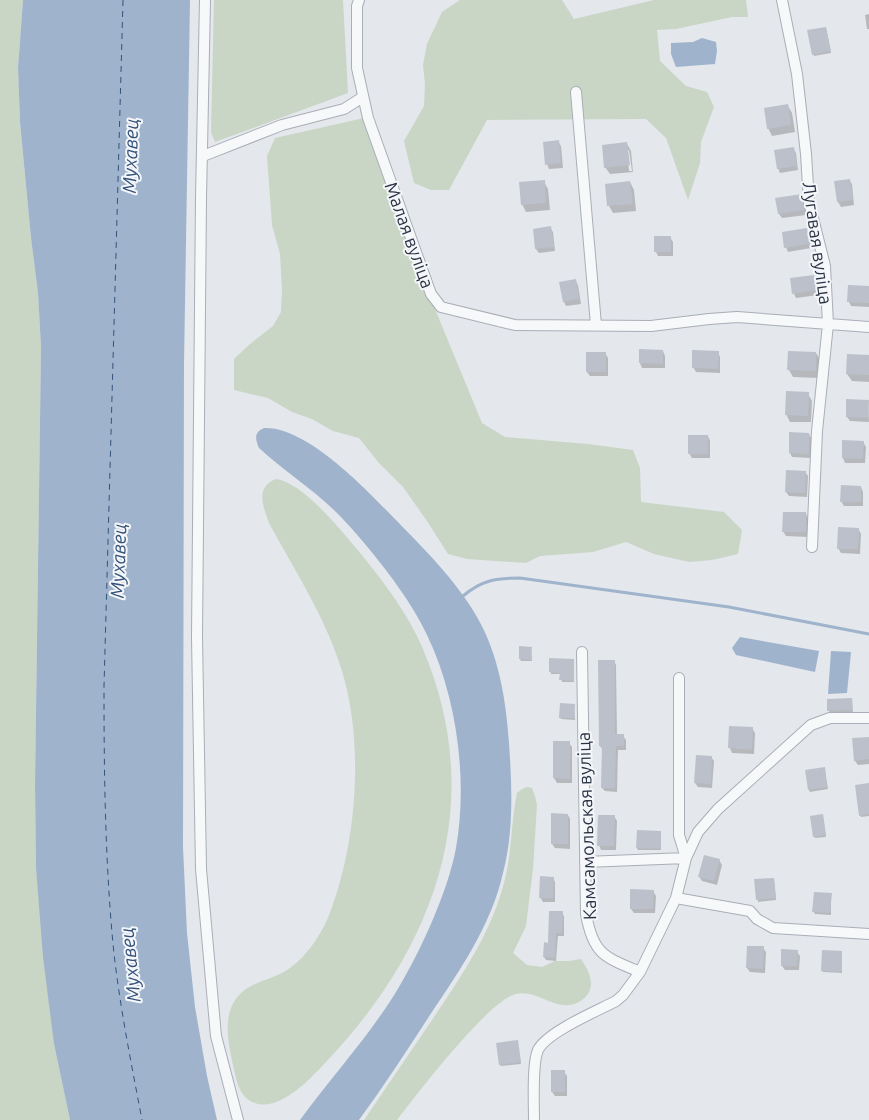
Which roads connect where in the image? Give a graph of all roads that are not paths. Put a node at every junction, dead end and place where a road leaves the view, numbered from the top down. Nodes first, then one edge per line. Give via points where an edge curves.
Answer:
1 (205, 0) edge
2 (359, 0) edge
3 (782, 0) edge
4 (576, 92) dead end
5 (363, 96) junction
6 (203, 156) junction
7 (828, 324) junction
8 (596, 325) junction
9 (869, 327) edge
10 (812, 548) dead end
11 (582, 652) dead end
12 (679, 678) dead end
13 (869, 718) edge
14 (686, 858) junction
15 (585, 862) junction
16 (676, 898) junction
17 (869, 934) edge
18 (640, 972) junction
19 (238, 1120) edge
20 (534, 1120) edge

1 - 6 street
2 - 5 street, Малая вуліца via 357,68
3 - 7 street, Лугавая вуліца via 796,74 809,202 825,266
4 - 8 street
5 - 6 street via 344,109 282,125
5 - 8 street, Малая вуліца via 431,294 441,308 515,325
6 - 19 street via 197,637 201,868 216,1036
7 - 8 street, Малая вуліца via 737,317 652,326
7 - 9 street, Малая вуліца
7 - 10 street, Лугавая вуліца via 817,431
11 - 15 street, Камсамольская вуліца
12 - 14 street via 678,835
13 - 14 street via 830,718 811,725 718,809 698,832
14 - 15 street
14 - 16 street
15 - 18 street, Камсамольская вуліца via 586,914 593,942 605,956
16 - 17 street via 750,911 773,928
16 - 18 street
18 - 20 street via 616,1001 559,1030 538,1050 534,1072

